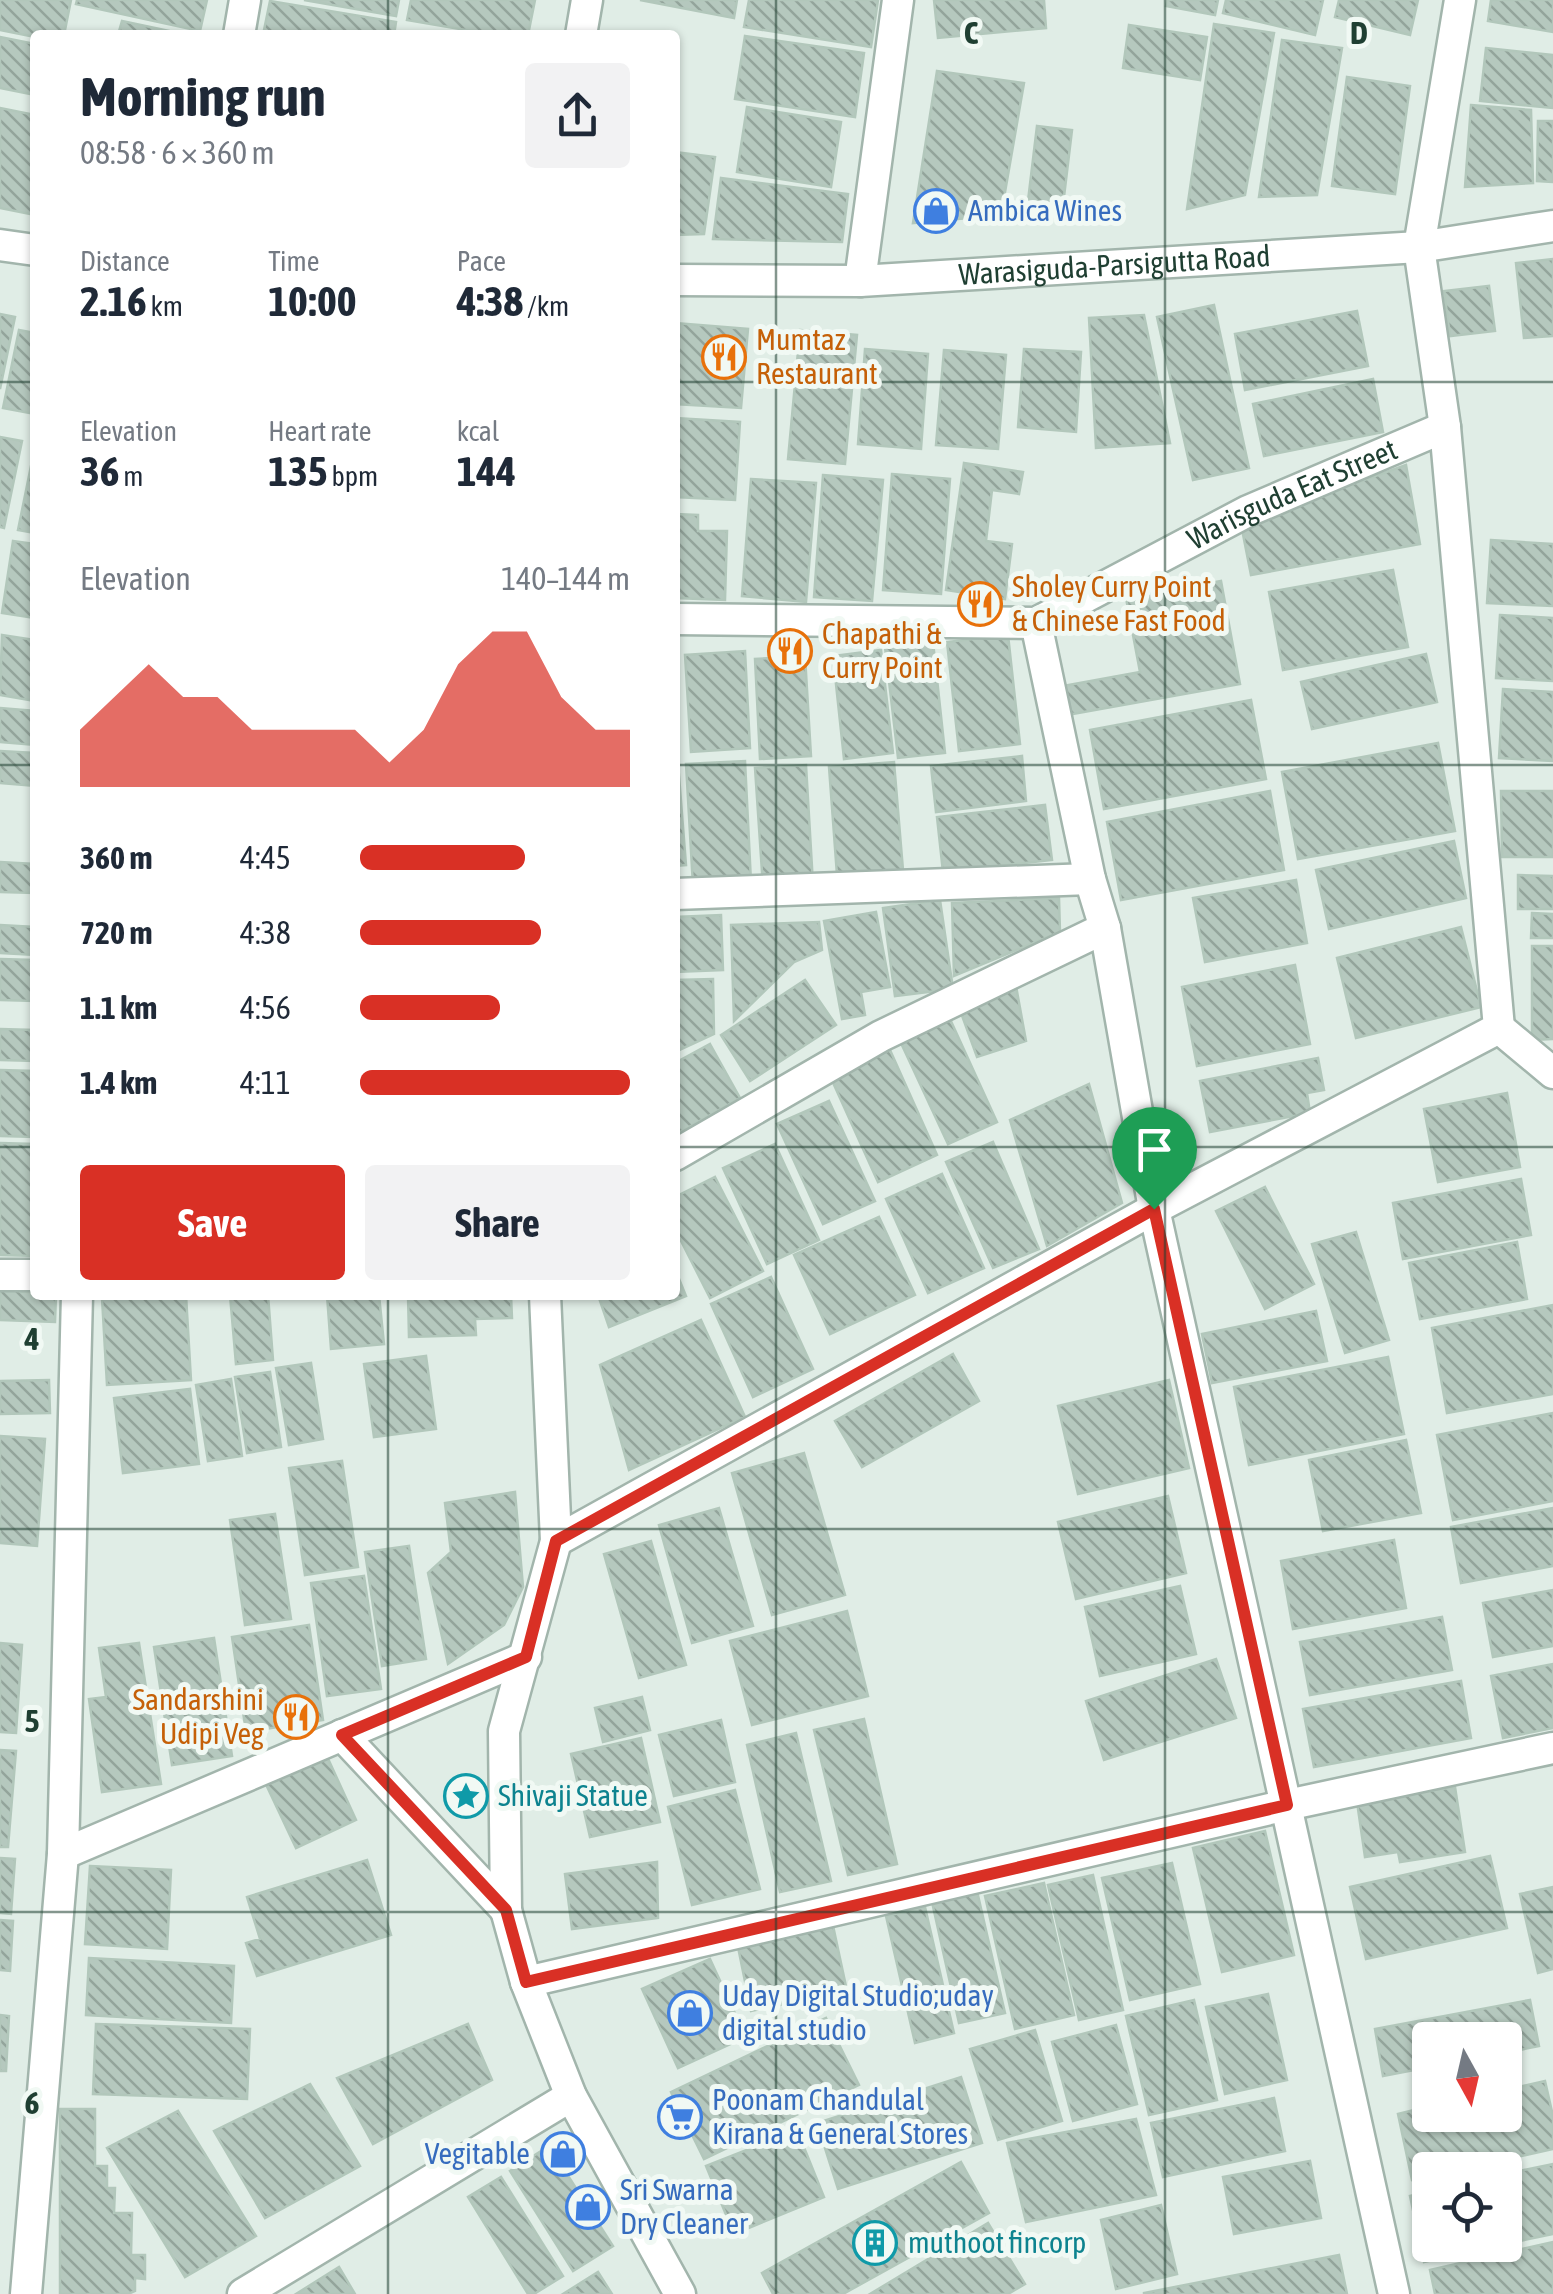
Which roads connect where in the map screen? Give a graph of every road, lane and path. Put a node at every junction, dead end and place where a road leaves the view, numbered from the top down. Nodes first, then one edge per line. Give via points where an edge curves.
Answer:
1 (244, 0) edge
2 (586, 0) edge
3 (898, 0) edge
4 (1460, 0) edge
5 (240, 30) edge
6 (583, 30) edge
7 (1553, 226) edge
8 (0, 246) edge
9 (1419, 247) junction
10 (30, 249) edge
11 (680, 280) edge
12 (860, 282) junction
13 (1445, 426) junction
14 (680, 619) edge
15 (1036, 623) junction
16 (1090, 880) junction
17 (680, 894) edge
18 (1106, 928) junction
19 (1499, 1028) junction
20 (1553, 1073) edge
21 (680, 1152) edge
22 (1154, 1209) junction
23 (0, 1275) edge
24 (30, 1275) edge
25 (76, 1300) edge
26 (545, 1300) edge
27 (556, 1541) junction
28 (526, 1657) junction
29 (342, 1735) junction
30 (1553, 1748) edge
31 (1287, 1805) junction
32 (63, 1854) junction
33 (506, 1910) junction
34 (526, 1982) junction
35 (570, 2096) junction
36 (26, 2294) edge
37 (243, 2294) edge
38 (680, 2294) edge
39 (1394, 2294) edge

1 - 5 street
2 - 6 street
3 - 12 street
4 - 9 street
7 - 9 street, Warasiguda-Parsigutta Road
8 - 10 street
9 - 12 street, Warasiguda-Parsigutta Road
9 - 13 street
11 - 12 street, Warasiguda-Parsigutta Road
13 - 15 street, Warisguda Eat Street via 1248,511
13 - 19 street
14 - 15 street, Warisguda Eat Street
15 - 16 street
16 - 17 street
16 - 18 street
18 - 21 street via 880,1036
18 - 22 street
19 - 20 street
19 - 22 street
22 - 27 street
22 - 31 street
23 - 24 street
25 - 32 street
26 - 27 street
27 - 28 street
28 - 29 street
28 - 33 street via 504,1731
29 - 32 street
29 - 33 street
30 - 31 street
31 - 34 street
31 - 39 street
32 - 36 street
33 - 34 street
34 - 35 street
35 - 37 street
35 - 38 street

